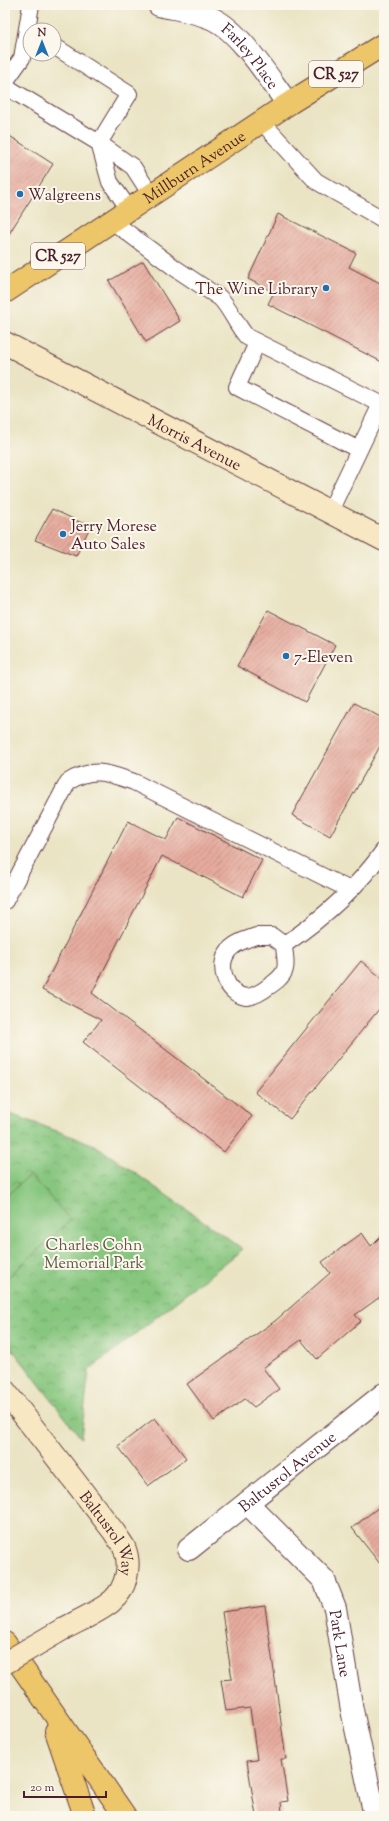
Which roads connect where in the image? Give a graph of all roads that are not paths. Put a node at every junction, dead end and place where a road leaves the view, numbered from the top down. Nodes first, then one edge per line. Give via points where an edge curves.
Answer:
1 (31, 5) edge
2 (159, 5) edge
3 (29, 22) edge
4 (384, 44) edge
5 (62, 51) edge
6 (22, 58) edge
7 (5, 82) edge
8 (5, 86) edge
9 (288, 104) junction
10 (262, 122) junction
11 (99, 143) junction
12 (151, 195) junction
13 (120, 215) junction
14 (384, 220) edge
15 (5, 292) edge
16 (5, 343) edge
17 (258, 343) junction
18 (359, 450) junction
19 (330, 511) junction
20 (384, 540) edge
21 (384, 850) edge
22 (350, 890) junction
23 (5, 901) edge
24 (284, 945) dead end
25 (5, 1390) edge
26 (384, 1394) edge
27 (247, 1503) junction
28 (189, 1549) dead end
29 (5, 1643) edge
30 (5, 1664) edge
31 (48, 1707) junction
32 (85, 1816) edge
33 (125, 1816) edge
34 (375, 1816) edge

1 - 3 lane
2 - 9 street, Farley Place via 212,19 228,28
4 - 9 main road, Millburn Avenue / CR 527
5 - 11 lane via 130,94
6 - 7 lane
8 - 11 lane
9 - 10 main road, Millburn Avenue / CR 527
10 - 12 main road, Millburn Avenue / CR 527
10 - 14 lane via 316,181
11 - 12 lane via 133,167
11 - 13 lane
12 - 13 main road, Millburn Avenue / CR 527
13 - 15 main road, Millburn Avenue / CR 527
13 - 17 lane via 175,268 220,298 241,331
16 - 19 main road, Morris Avenue
17 - 18 lane via 237,387
17 - 18 lane via 381,404
18 - 19 lane
19 - 20 main road, Morris Avenue
21 - 22 lane
22 - 23 lane via 134,782 105,772 89,772 68,782
22 - 24 lane via 304,932
25 - 30 main road, Baltusrol Way, bridge via 114,1532 124,1548 128,1563 122,1588 112,1602
26 - 27 street, Baltusrol Avenue
27 - 28 street, Baltusrol Avenue
27 - 34 street, Park Lane via 324,1580 335,1608 352,1710
29 - 31 main road
31 - 32 main road
31 - 33 main road

